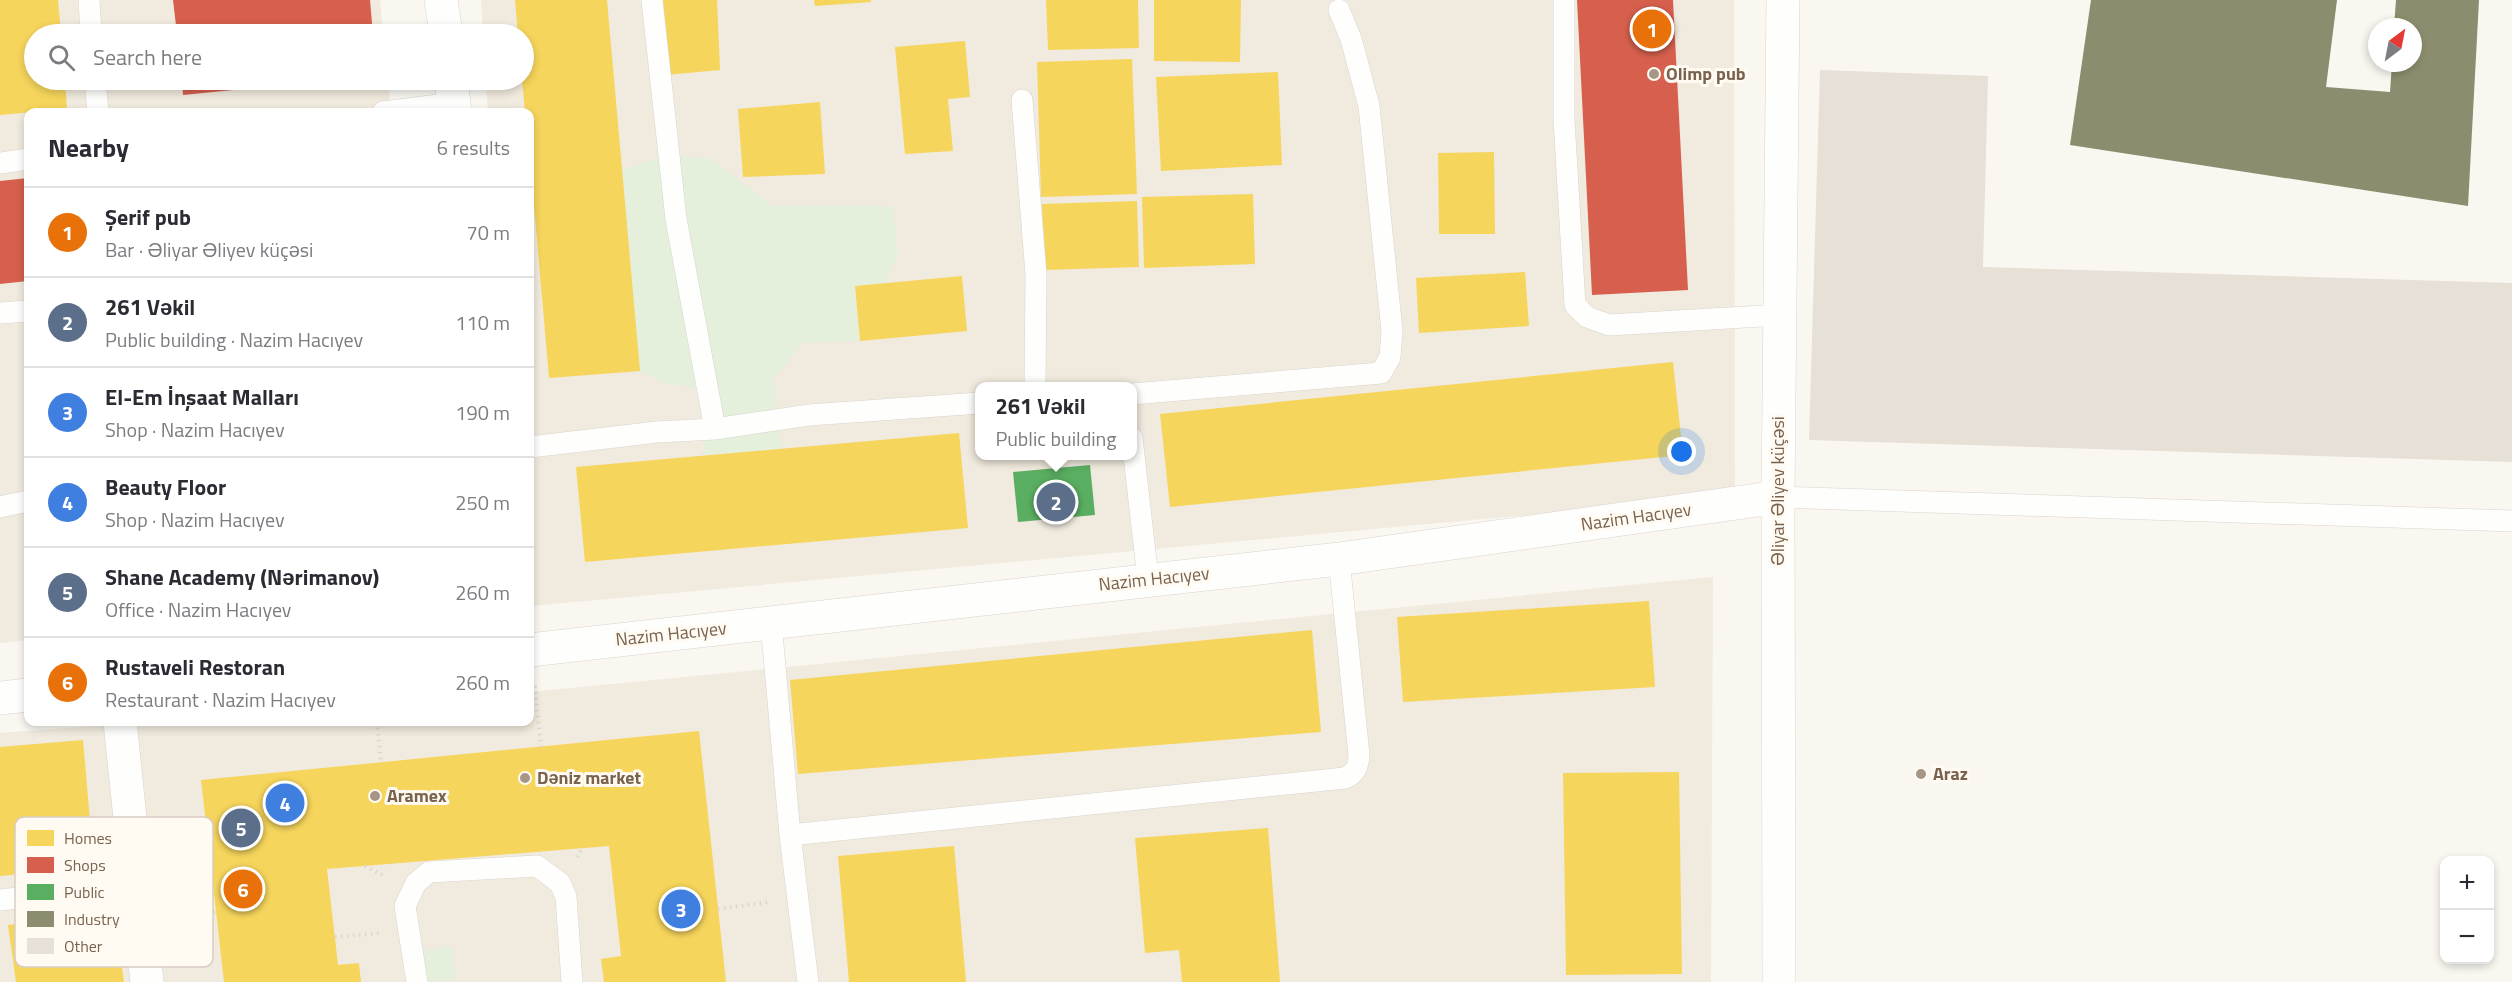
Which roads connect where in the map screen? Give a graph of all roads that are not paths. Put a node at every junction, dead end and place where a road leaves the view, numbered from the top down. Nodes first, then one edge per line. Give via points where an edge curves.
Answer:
1 (88, 0) edge
2 (441, 0) edge
3 (652, 0) edge
4 (1564, 0) edge
5 (1783, 0) edge
6 (1339, 10) dead end
7 (90, 24) edge
8 (445, 24) edge
9 (96, 90) edge
10 (453, 98) edge
11 (1022, 100) dead end
12 (98, 108) edge
13 (403, 108) edge
14 (24, 160) edge
15 (0, 163) edge
16 (24, 311) edge
17 (0, 313) edge
18 (1780, 315) junction
19 (1035, 382) edge
20 (1137, 394) edge
21 (975, 403) edge
22 (716, 429) junction
23 (534, 447) edge
24 (1134, 460) edge
25 (1778, 497) junction
26 (24, 502) edge
27 (0, 507) edge
28 (2512, 521) edge
29 (1339, 559) junction
30 (1148, 579) junction
31 (771, 622) junction
32 (534, 650) edge
33 (24, 696) edge
34 (0, 698) edge
35 (120, 726) edge
36 (130, 817) edge
37 (790, 835) junction
38 (15, 898) edge
39 (0, 900) edge
40 (145, 967) edge
41 (147, 982) edge
42 (417, 982) edge
43 (572, 982) edge
44 (808, 982) edge
45 (1779, 982) edge

1 - 7 lane
2 - 8 street
3 - 22 lane via 676,219
4 - 18 lane via 1564,120 1575,305 1587,317 1609,325
5 - 18 street, Əliyar Əliyev küçəsi
6 - 20 lane via 1369,106 1392,331 1390,357 1381,373
9 - 12 lane
10 - 13 lane
11 - 19 lane via 1036,274
14 - 15 lane
16 - 17 lane
18 - 25 street, Əliyar Əliyev küçəsi
21 - 22 lane via 809,415
22 - 23 lane
24 - 30 lane
25 - 28 lane
25 - 29 street, Nazim Hacıyev
25 - 45 street, Əliyar Əliyev küçəsi
26 - 27 lane
29 - 30 street, Nazim Hacıyev
29 - 37 lane via 1359,755 1353,774 1199,794
30 - 31 street, Nazim Hacıyev
31 - 32 street, Nazim Hacıyev
31 - 37 lane
33 - 34 street
35 - 36 street
37 - 44 lane
38 - 39 lane
40 - 41 street
42 - 43 lane via 405,906 416,883 429,872 537,866 560,883 566,897

